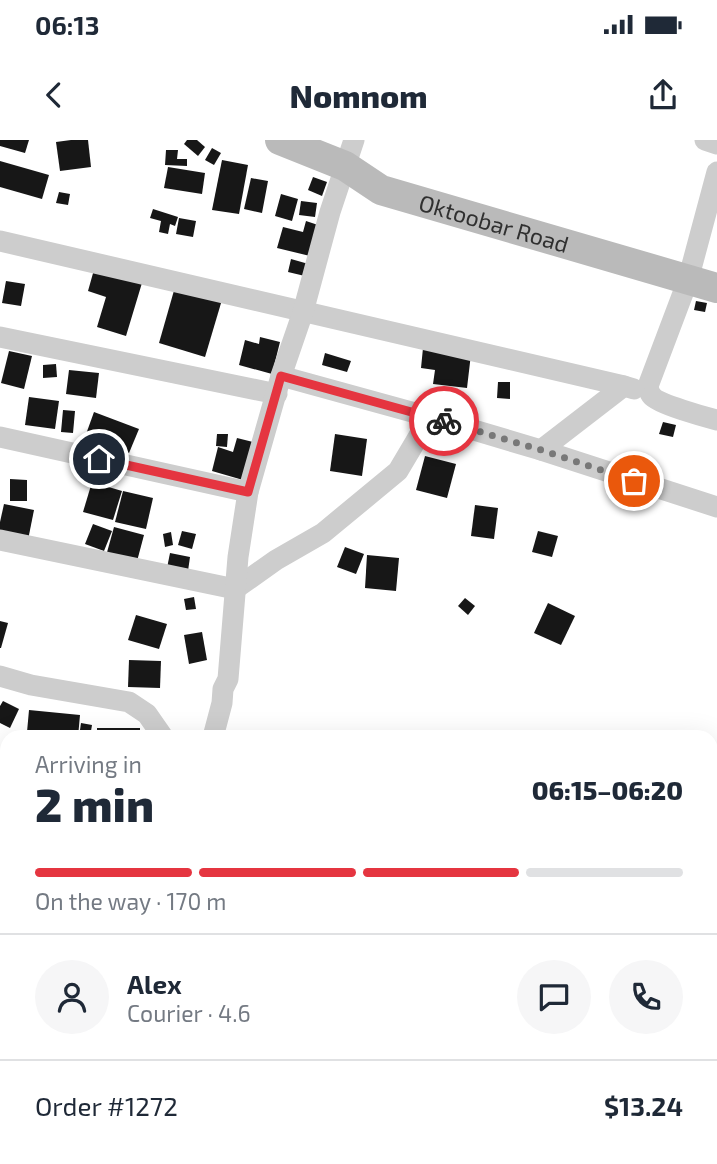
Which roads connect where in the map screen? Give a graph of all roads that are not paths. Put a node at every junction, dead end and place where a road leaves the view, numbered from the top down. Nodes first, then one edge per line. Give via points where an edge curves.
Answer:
1 (280, 140) edge
2 (705, 140) edge
3 (717, 144) edge
4 (349, 153) edge
5 (716, 175) edge
6 (0, 241) edge
7 (688, 280) junction
8 (717, 288) edge
9 (303, 312) junction
10 (0, 337) edge
11 (279, 385) junction
12 (624, 386) junction
13 (649, 393) junction
14 (430, 417) junction
15 (717, 420) edge
16 (0, 437) edge
17 (541, 450) junction
18 (248, 492) junction
19 (717, 507) edge
20 (0, 540) edge
21 (235, 589) junction
22 (0, 676) edge
23 (158, 730) edge
24 (215, 730) edge

1 - 4 street, Oktoobar Road
2 - 3 street
4 - 7 street, Oktoobar Road via 381,190
4 - 9 street
5 - 7 street
6 - 9 street
7 - 8 street, Oktoobar Road
7 - 13 street
9 - 11 street
9 - 12 street
10 - 11 street
11 - 14 street
11 - 18 street
12 - 13 street
12 - 17 street
13 - 15 street via 681,410
14 - 17 street
14 - 21 street via 398,471 324,533
16 - 18 street
17 - 19 street
18 - 21 street
20 - 21 street
21 - 24 street via 228,680
22 - 23 street via 129,702 147,714

